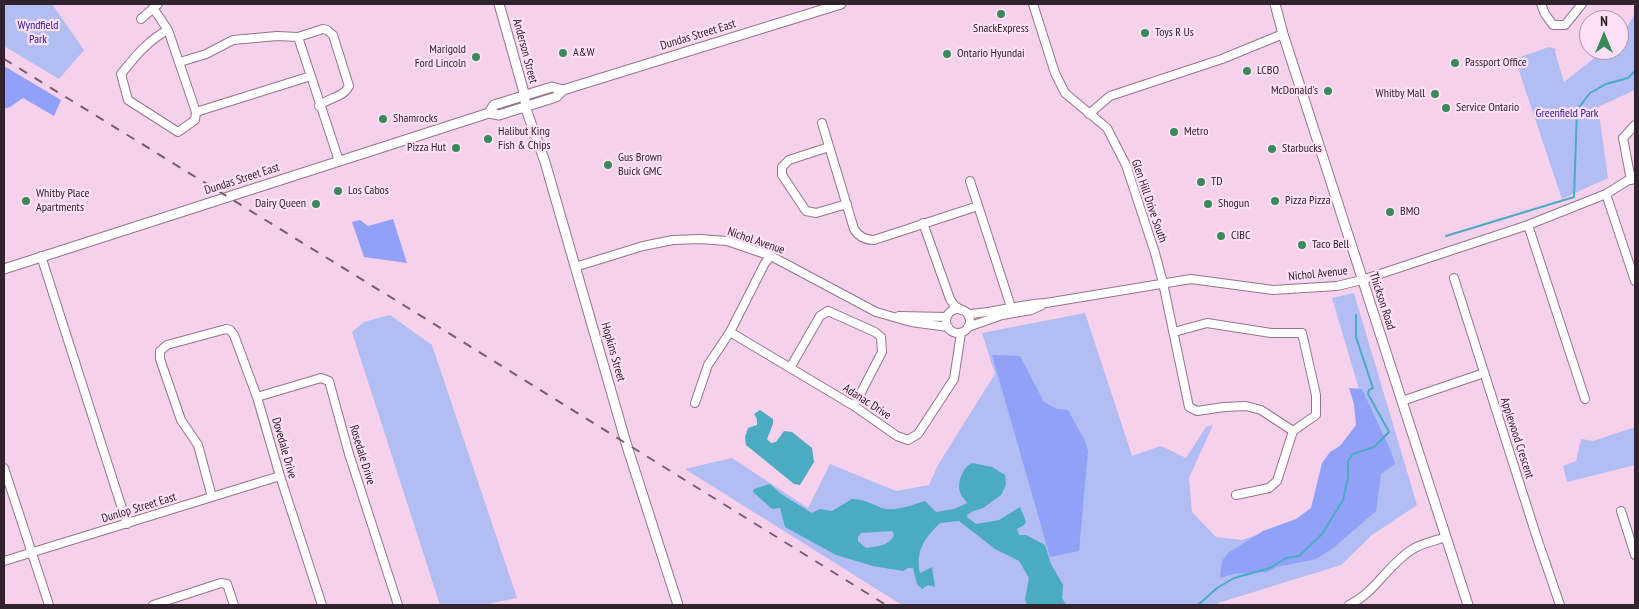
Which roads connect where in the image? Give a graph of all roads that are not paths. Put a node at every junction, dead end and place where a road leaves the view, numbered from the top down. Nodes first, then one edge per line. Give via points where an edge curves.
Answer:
1 (499, 4) edge
2 (841, 4) edge
3 (1033, 4) edge
4 (1275, 4) edge
5 (1540, 4) edge
6 (1582, 4) edge
7 (155, 6) edge
8 (141, 19) dead end
9 (168, 30) junction
10 (1283, 34) junction
11 (298, 37) junction
12 (180, 62) junction
13 (311, 76) junction
14 (563, 90) junction
15 (524, 96) junction
16 (319, 106) junction
17 (526, 106) junction
18 (196, 112) junction
19 (489, 113) junction
20 (1089, 114) junction
21 (822, 123) dead end
22 (1635, 125) edge
23 (829, 147) junction
24 (338, 161) junction
25 (1633, 178) edge
26 (970, 181) dead end
27 (1606, 194) junction
28 (846, 204) junction
29 (978, 206) junction
30 (923, 223) junction
31 (1528, 225) junction
32 (41, 256) junction
33 (772, 256) junction
34 (576, 267) junction
35 (4, 269) edge
36 (1454, 278) dead end
37 (1362, 280) junction
38 (1635, 281) edge
39 (1163, 283) junction
40 (950, 299) junction
41 (1046, 303) junction
42 (1011, 307) junction
43 (964, 312) junction
44 (890, 315) junction
45 (948, 315) junction
46 (958, 330) junction
47 (730, 332) junction
48 (1174, 332) junction
49 (790, 368) junction
50 (1484, 373) junction
51 (257, 397) junction
52 (1585, 399) dead end
53 (1402, 401) junction
54 (695, 402) dead end
55 (854, 406) junction
56 (1293, 431) junction
57 (4, 468) edge
58 (280, 476) junction
59 (1236, 495) dead end
60 (212, 497) junction
61 (1621, 510) dead end
62 (127, 524) junction
63 (1446, 537) junction
64 (30, 553) junction
65 (1635, 555) edge
66 (4, 561) edge
67 (48, 605) edge
68 (153, 605) edge
69 (234, 605) edge
70 (322, 605) edge
71 (398, 605) edge
72 (678, 605) edge
73 (1349, 605) edge
74 (1468, 605) edge
75 (1560, 605) edge

1 - 15 main road, Anderson Street
2 - 14 main road, Dundas Street East
3 - 20 street, Glen Hill Drive South via 1055,73 1065,93
4 - 10 main road, Thickson Road
5 - 6 street via 1553,25 1565,24
7 - 8 street
7 - 9 street
9 - 12 street
9 - 18 street via 142,48 121,74 128,100 178,132 195,120
10 - 20 street via 1222,59 1110,96
10 - 37 main road, Thickson Road
11 - 12 street via 233,40 206,54
11 - 13 street
11 - 16 street via 320,30 333,35 348,86 346,92 325,100
12 - 18 street
13 - 16 street
13 - 18 street
14 - 15 main road, Dundas Street East via 552,88
14 - 17 main road, Dundas Street East via 556,97
15 - 17 main road, Anderson Street
15 - 19 main road, Dundas Street East via 494,105
16 - 24 street
17 - 19 main road, Dundas Street East via 499,115
17 - 34 main road, Hopkins Street
19 - 24 main road, Dundas Street East
20 - 39 street, Glen Hill Drive South via 1107,128 1126,165
21 - 23 street
22 - 25 street via 1623,138
23 - 28 street
23 - 28 street via 788,160 782,167 782,176 802,208 810,213
24 - 32 main road, Dundas Street East
25 - 27 street, Nichol Avenue
26 - 29 street
27 - 31 street, Nichol Avenue
27 - 38 street
28 - 30 street via 856,231 866,240
29 - 30 street
29 - 42 street
30 - 40 street
31 - 37 street, Nichol Avenue
31 - 52 street
32 - 35 main road, Dundas Street East
32 - 62 street
33 - 34 street, Nichol Avenue via 727,241 673,240
33 - 44 street, Nichol Avenue via 876,312
33 - 47 street via 765,263
34 - 72 main road, Hopkins Street via 626,443
36 - 50 street, Applewood Crescent
37 - 39 street, Nichol Avenue via 1337,286 1273,290 1191,280
37 - 53 main road, Thickson Road
39 - 41 street, Nichol Avenue
39 - 48 street, Glen Hill Drive South
40 - 43 street
40 - 45 street
41 - 42 street, Nichol Avenue
41 - 46 street, Nichol Avenue
42 - 43 street, Nichol Avenue via 985,313
43 - 45 street via 954,310
43 - 46 street via 970,320
44 - 45 street, Nichol Avenue
44 - 46 street, Nichol Avenue
45 - 46 street via 946,322
46 - 55 street, Adanac Drive via 954,379 918,434 908,440 897,436
47 - 49 street, Adanac Drive
47 - 54 street via 708,366
48 - 56 street, Glen Hill Drive South via 1189,407 1197,411 1246,406 1261,410
48 - 56 street via 1207,323 1271,333 1302,333 1316,395 1316,415
49 - 55 street, Adanac Drive
49 - 55 street via 820,316 828,311 875,332 882,337 882,352
50 - 53 street
50 - 75 street, Applewood Crescent
51 - 58 street, Dovedale Drive
51 - 60 street, Dovedale Drive via 230,330 223,329 162,348 160,354 181,420 198,445
51 - 71 street, Rosedale Drive via 320,378 329,380 349,454
53 - 63 main road, Thickson Road
56 - 59 street via 1276,481 1269,488
57 - 64 street
58 - 60 street, Dunlop Street East
58 - 70 street, Dovedale Drive
60 - 62 street, Dunlop Street East
61 - 65 street
62 - 64 street, Dunlop Street East
63 - 73 street via 1413,549 1359,600
63 - 74 main road, Thickson Road
64 - 66 street, Dunlop Street East
64 - 67 street
68 - 69 street via 221,583 227,584

